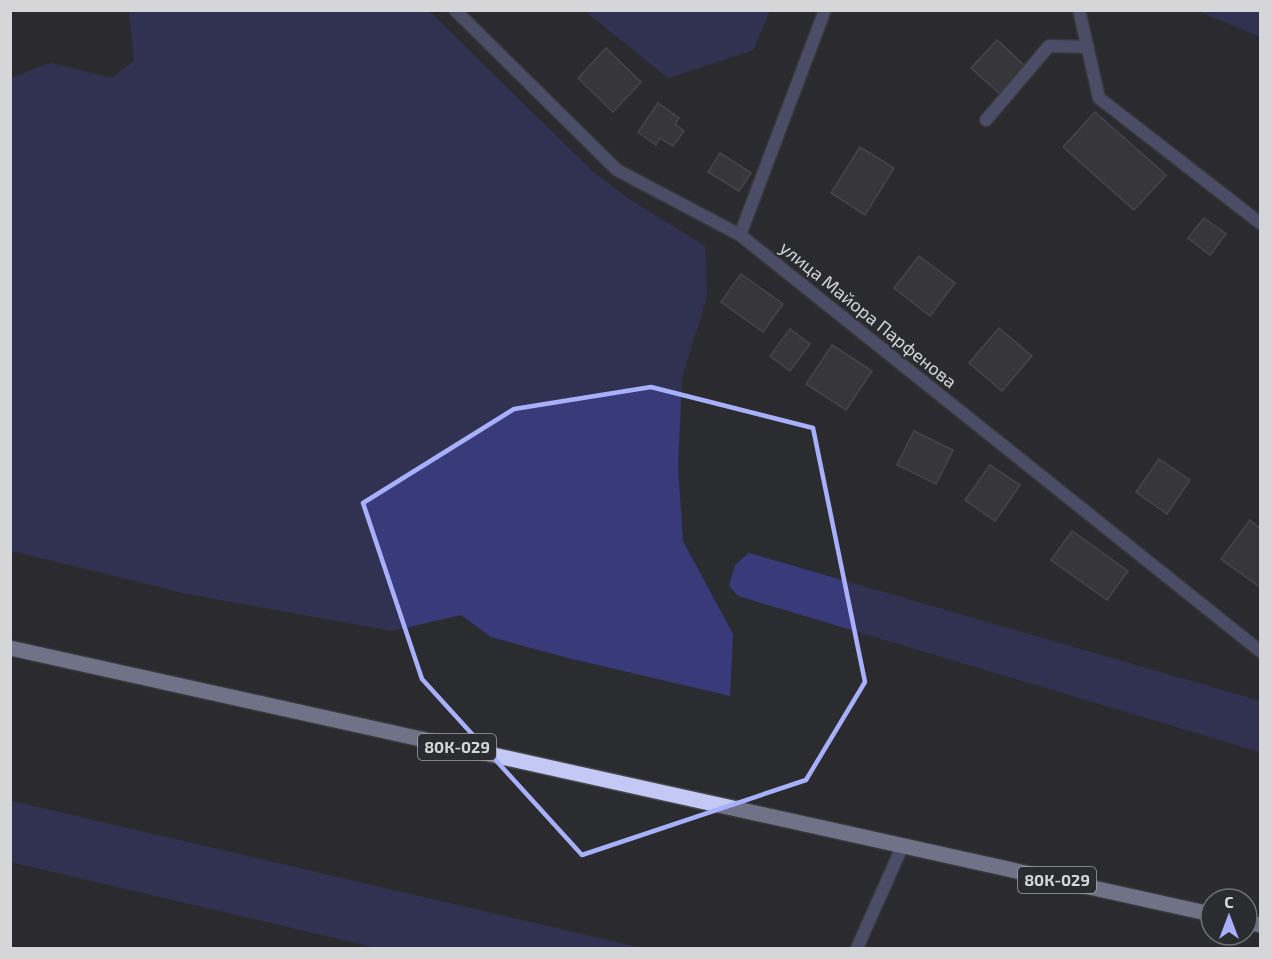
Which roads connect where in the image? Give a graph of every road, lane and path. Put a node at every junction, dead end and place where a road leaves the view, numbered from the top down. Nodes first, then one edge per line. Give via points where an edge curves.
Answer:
1 (454, 10) edge
2 (825, 10) edge
3 (1079, 10) edge
4 (1088, 47) junction
5 (986, 120) dead end
6 (1260, 223) edge
7 (740, 235) junction
8 (10, 648) edge
9 (1260, 651) edge
10 (903, 845) junction
11 (1199, 911) edge
12 (857, 948) edge

1 - 7 street, улица Майора Парфенова via 617,170
2 - 7 street
3 - 4 street
4 - 5 street via 1049,46
4 - 6 street via 1099,98
7 - 9 street, улица Майора Парфенова
8 - 10 main road, 80К-029
10 - 11 main road, 80К-029
10 - 12 street

